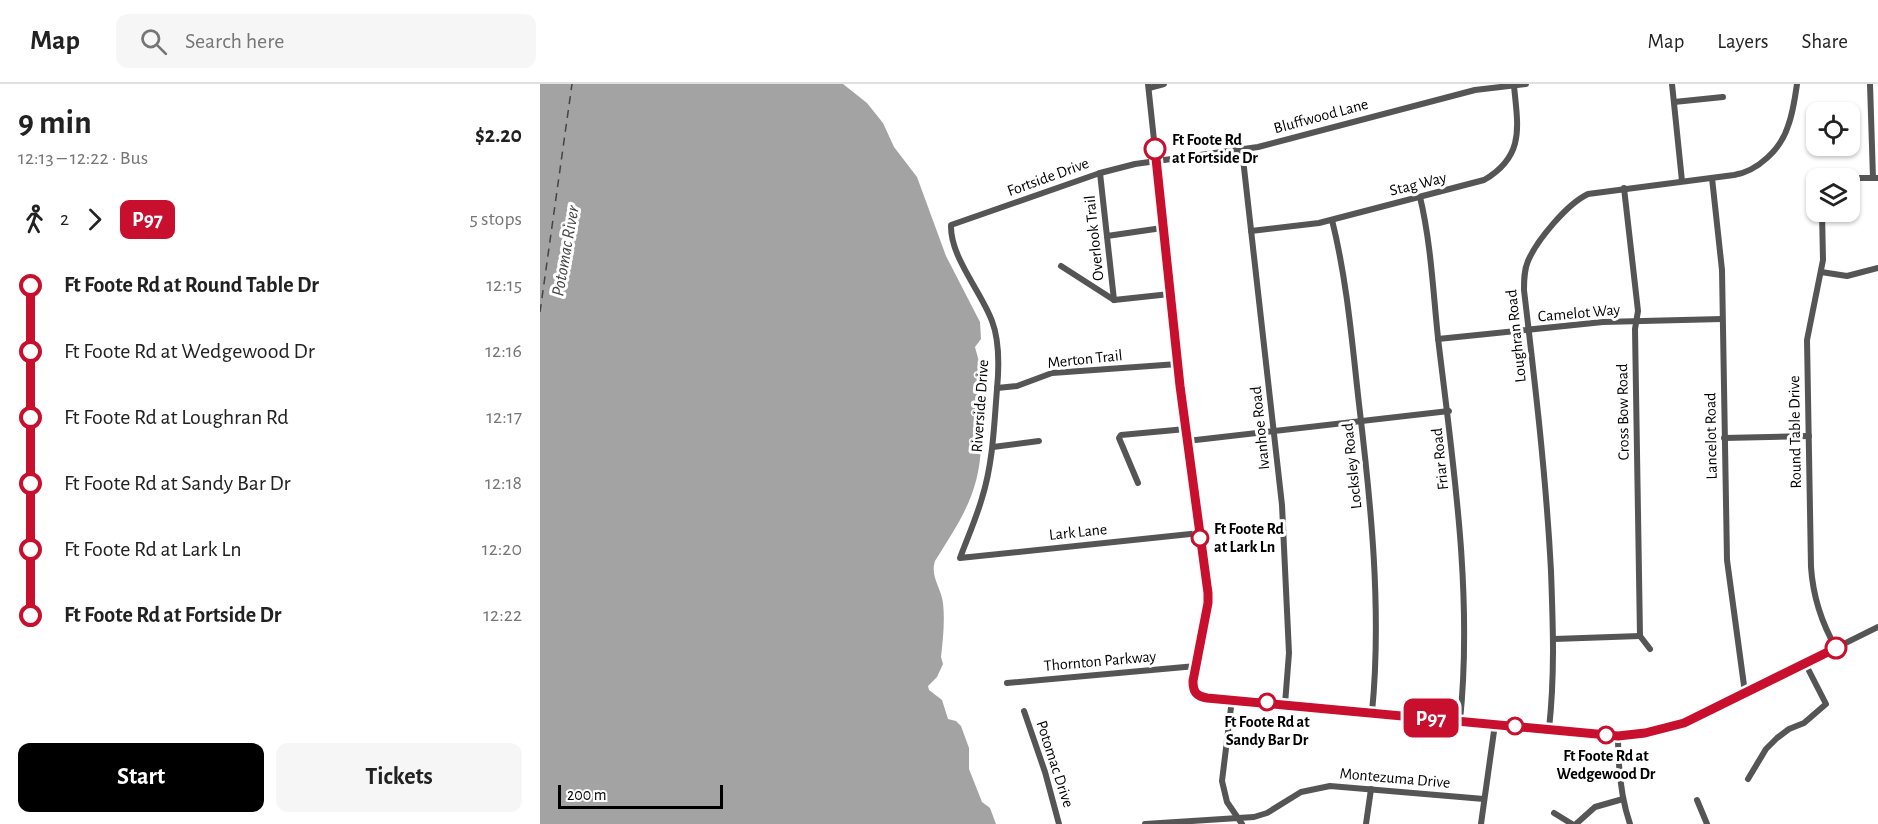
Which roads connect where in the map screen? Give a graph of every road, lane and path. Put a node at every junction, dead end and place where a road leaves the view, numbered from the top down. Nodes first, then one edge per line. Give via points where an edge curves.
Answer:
1 (1164, 84) edge
2 (1526, 84) edge
3 (1672, 84) edge
4 (1797, 84) edge
5 (1870, 84) edge
6 (1148, 86) edge
7 (1514, 86) junction
8 (1723, 97) dead end
9 (1674, 102) junction
10 (1242, 150) junction
11 (1156, 159) junction
12 (1100, 173) junction
13 (1712, 178) junction
14 (1860, 178) edge
15 (1876, 178) edge
16 (1682, 181) junction
17 (1624, 188) junction
18 (1420, 197) junction
19 (1332, 220) junction
20 (1822, 222) edge
21 (951, 225) joint
22 (1162, 228) junction
23 (1251, 231) junction
24 (1107, 236) junction
25 (1061, 266) dead end
26 (1878, 268) edge
27 (1821, 272) junction
28 (1170, 294) junction
29 (1114, 300) junction
30 (1722, 320) junction
31 (1636, 322) junction
32 (1529, 330) junction
33 (1438, 339) junction
34 (1178, 364) junction
35 (997, 388) junction
36 (1449, 411) junction
37 (1361, 421) junction
38 (1186, 429) junction
39 (1274, 431) junction
40 (1809, 436) junction
41 (1724, 438) junction
42 (1039, 441) dead end
43 (1187, 441) junction
44 (993, 447) junction
45 (1138, 483) dead end
46 (1200, 533) junction
47 (960, 558) joint
48 (1878, 627) edge
49 (1640, 636) junction
50 (1554, 639) junction
51 (1836, 648) junction
52 (1650, 649) dead end
53 (1805, 663) junction
54 (1196, 666) junction
55 (1007, 683) dead end
56 (1745, 693) junction
57 (1232, 699) junction
58 (1285, 704) junction
59 (1024, 711) dead end
60 (1372, 712) junction
61 (1460, 721) junction
62 (1495, 724) junction
63 (1549, 729) junction
64 (1618, 736) junction
65 (1748, 778) dead end
66 (1371, 789) junction
67 (1623, 799) junction
68 (1484, 800) junction
69 (1697, 800) dead end
70 (1554, 813) dead end
71 (1240, 822) edge
72 (1059, 824) edge
73 (1145, 824) edge
74 (1366, 824) edge
75 (1481, 824) edge
76 (1574, 824) edge
77 (1630, 824) edge
78 (1707, 824) edge

1 - 6 street
2 - 7 street, Bluffwood Lane
3 - 9 street
4 - 13 street, Loughran Road via 1788,128 1770,154 1742,174
5 - 15 street
6 - 11 street
7 - 10 street, Bluffwood Lane via 1475,90
7 - 18 street, Stag Way via 1517,136 1506,163 1484,180
8 - 9 street
9 - 16 street
10 - 11 street, Bluffwood Lane
10 - 23 street, Ivanhoe Road
11 - 12 street, Fortside Drive
11 - 22 street
12 - 21 street, Fortside Drive
12 - 24 street, Overlook Trail
13 - 16 street, Loughran Road
13 - 30 street, Lancelot Road via 1722,270
14 - 15 street
16 - 17 street, Loughran Road
17 - 31 street, Cross Bow Road
17 - 32 street, Loughran Road via 1588,194 1574,202 1533,252 1524,281
18 - 19 street, Stag Way
18 - 33 street, Friar Road
19 - 23 street, Stag Way
19 - 37 street, Locksley Road via 1344,274
20 - 27 street, Round Table Drive
21 - 35 street, Riverside Drive via 958,253 994,324
22 - 24 street
22 - 28 street
23 - 39 street, Ivanhoe Road
24 - 29 street, Overlook Trail
25 - 29 street
26 - 27 street via 1847,276
27 - 40 street, Round Table Drive via 1808,332
28 - 29 street
28 - 34 street
30 - 31 street, Camelot Way
30 - 41 street, Lancelot Road
31 - 32 street, Camelot Way
31 - 49 street, Cross Bow Road
32 - 33 street, Camelot Way
32 - 50 street, Loughran Road via 1546,478
33 - 36 street, Friar Road
34 - 35 street, Merton Trail via 1052,373 1017,386
34 - 38 street
35 - 44 street, Riverside Drive
36 - 37 street
36 - 61 street, Friar Road via 1457,483 1464,635
37 - 39 street
37 - 60 street, Locksley Road via 1370,500 1377,649
38 - 43 street
38 - 45 street via 1121,435
39 - 43 street
39 - 58 street, Ivanhoe Road via 1289,653
40 - 41 street
40 - 51 street, Round Table Drive via 1812,580 1819,614
41 - 56 street, Lancelot Road via 1728,573
42 - 44 street
43 - 46 street
44 - 47 street, Riverside Drive via 982,497
46 - 47 street, Lark Lane
46 - 54 street via 1208,603
48 - 51 street
49 - 50 street
49 - 52 street
50 - 63 street, Loughran Road
51 - 53 street
53 - 56 street
53 - 65 street via 1826,704 1804,723 1777,738
54 - 55 street, Thornton Parkway
54 - 57 street via 1196,695
56 - 64 street via 1684,723
57 - 58 street
57 - 71 street via 1222,781 1227,802
58 - 60 street
59 - 72 street, Potomac Drive
60 - 61 street
61 - 62 street
62 - 63 street
62 - 68 street
63 - 64 street
64 - 67 street
66 - 68 street, Montezuma Drive
66 - 71 street, Montezuma Drive via 1312,788 1267,813
66 - 74 street
67 - 76 street via 1595,807
67 - 77 street
68 - 75 street
69 - 78 street
70 - 76 street
71 - 73 street, Montezuma Drive

